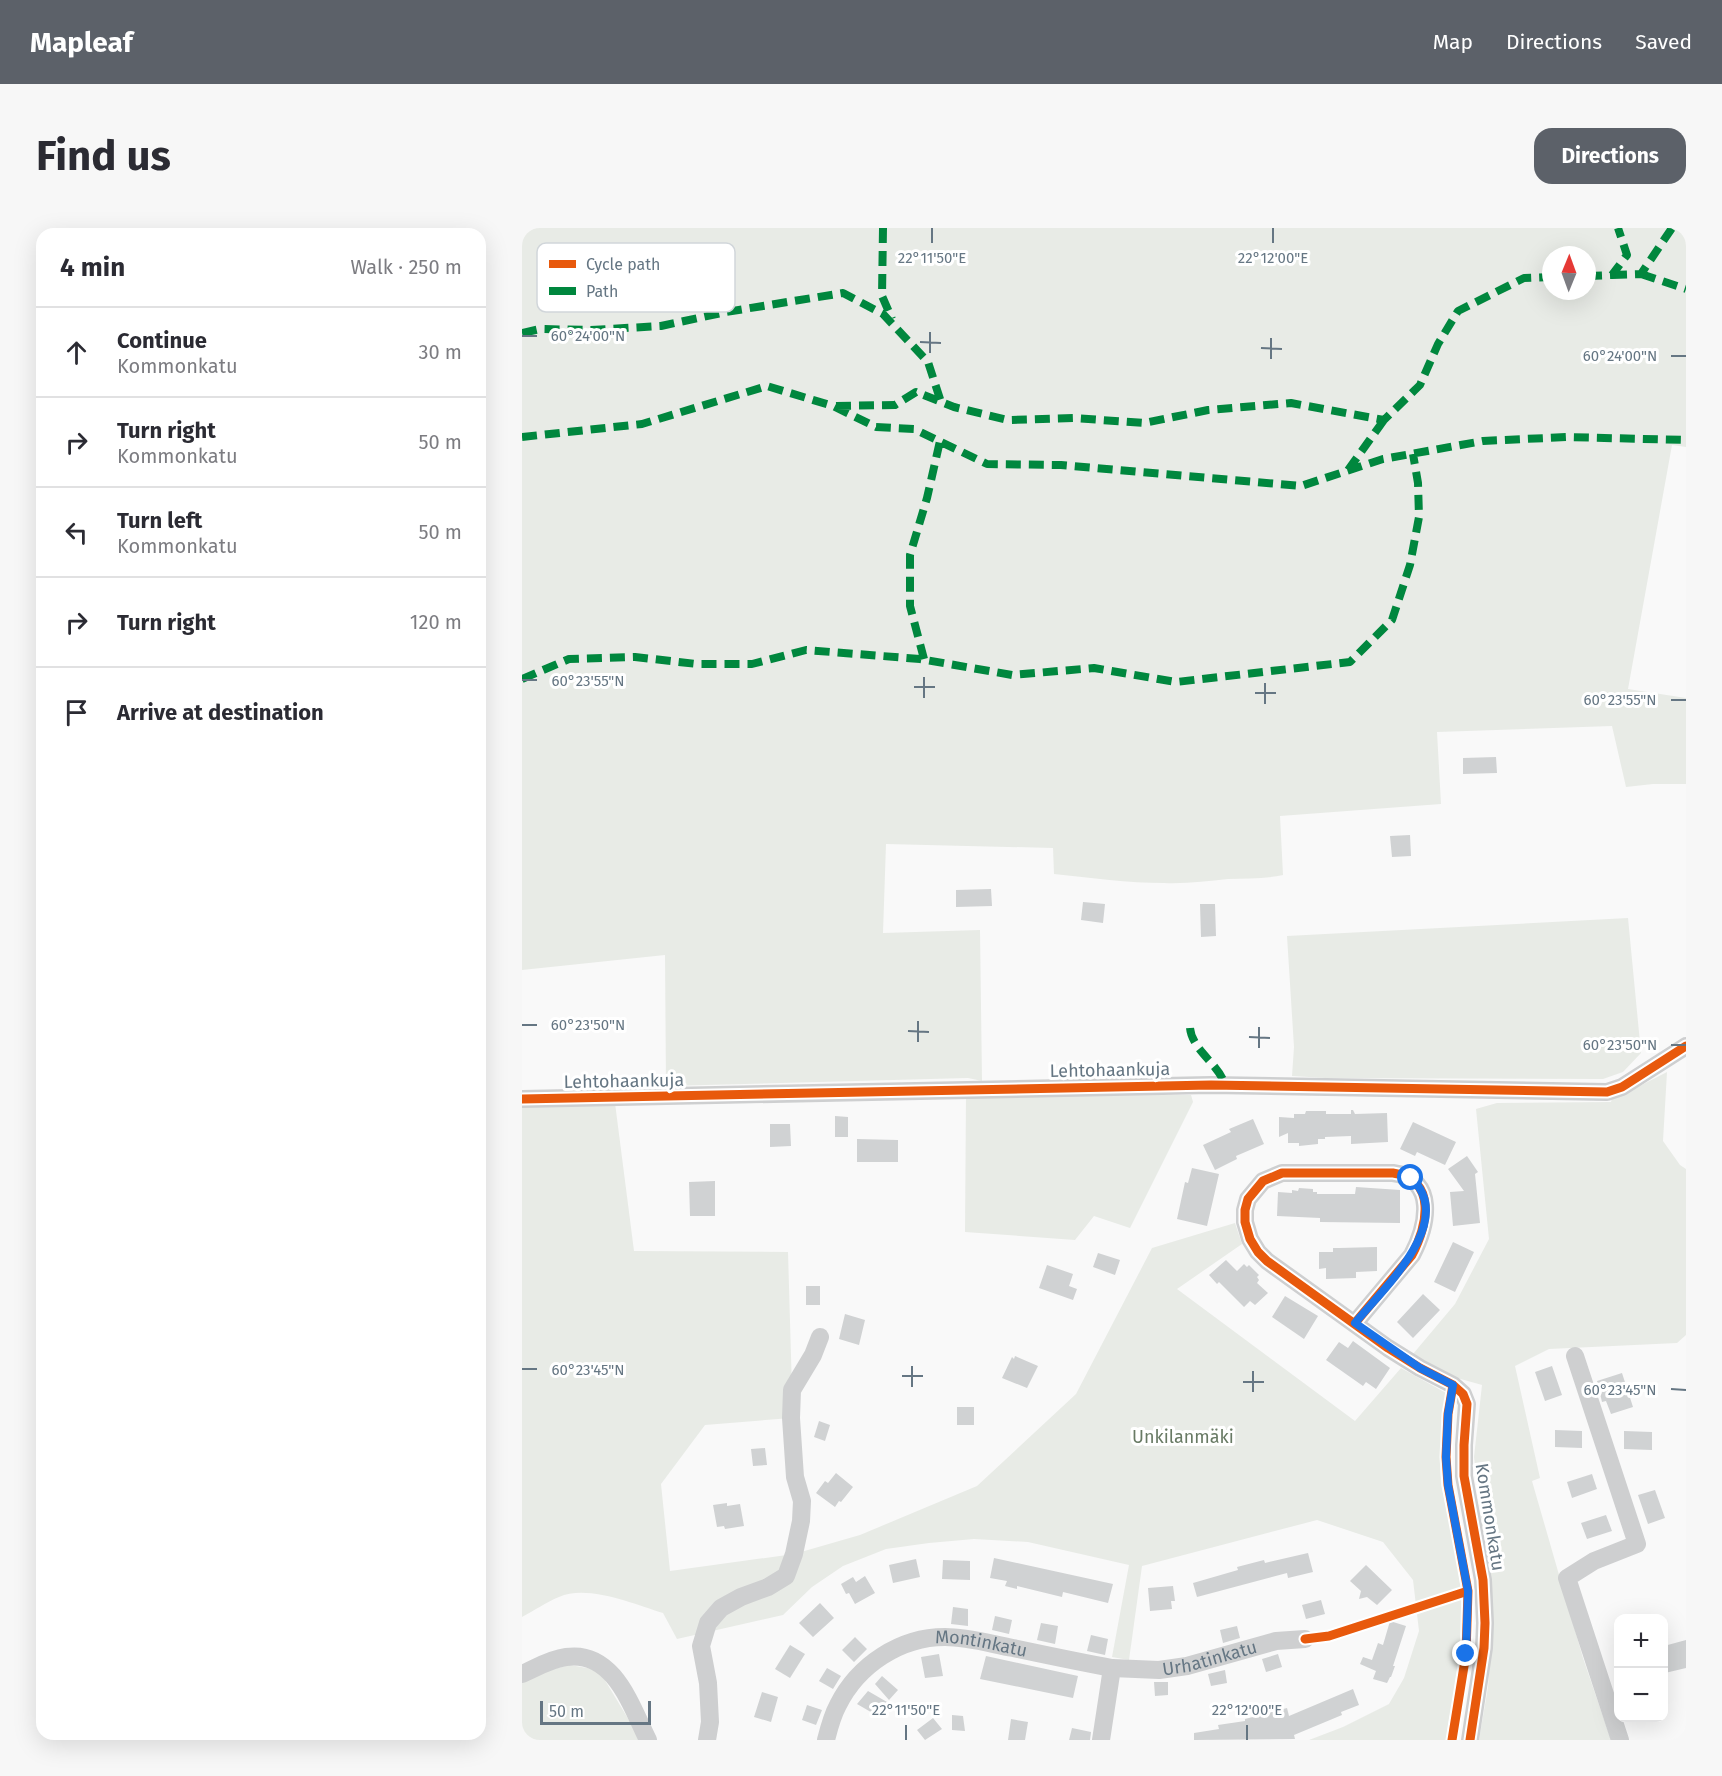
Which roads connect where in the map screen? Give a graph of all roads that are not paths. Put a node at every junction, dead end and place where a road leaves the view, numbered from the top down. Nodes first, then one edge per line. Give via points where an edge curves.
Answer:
1 (1686, 1046) edge
2 (522, 1099) edge
3 (1355, 1323) junction
4 (820, 1337) dead end
5 (1575, 1356) dead end
6 (1305, 1639) dead end
7 (1112, 1668) junction
8 (522, 1674) edge
9 (648, 1740) edge
10 (707, 1740) edge
11 (826, 1740) edge
12 (1101, 1740) edge
13 (1470, 1740) edge
14 (1620, 1740) edge

1 - 2 street, Lehtohaankuja via 1622,1087 1607,1092 1211,1085
3 - 3 street, Kommonkatu via 1258,1252 1246,1231 1245,1210 1248,1199 1263,1181 1282,1173 1393,1173 1411,1178 1422,1190 1425,1222 1418,1245
3 - 13 street, Kommonkatu via 1420,1368 1453,1385 1467,1404 1464,1476 1483,1580 1485,1623
4 - 10 street via 792,1390 795,1476 802,1502 794,1554 786,1576 721,1608 708,1623 701,1646 708,1683
5 - 14 street via 1637,1544 1594,1561 1567,1578
6 - 7 street, Urhatinkatu via 1276,1641 1187,1666 1159,1670
7 - 11 street, Montinkatu via 957,1637 914,1641 885,1654 851,1683 836,1707
7 - 12 street
8 - 9 street via 567,1657 596,1661 617,1680

